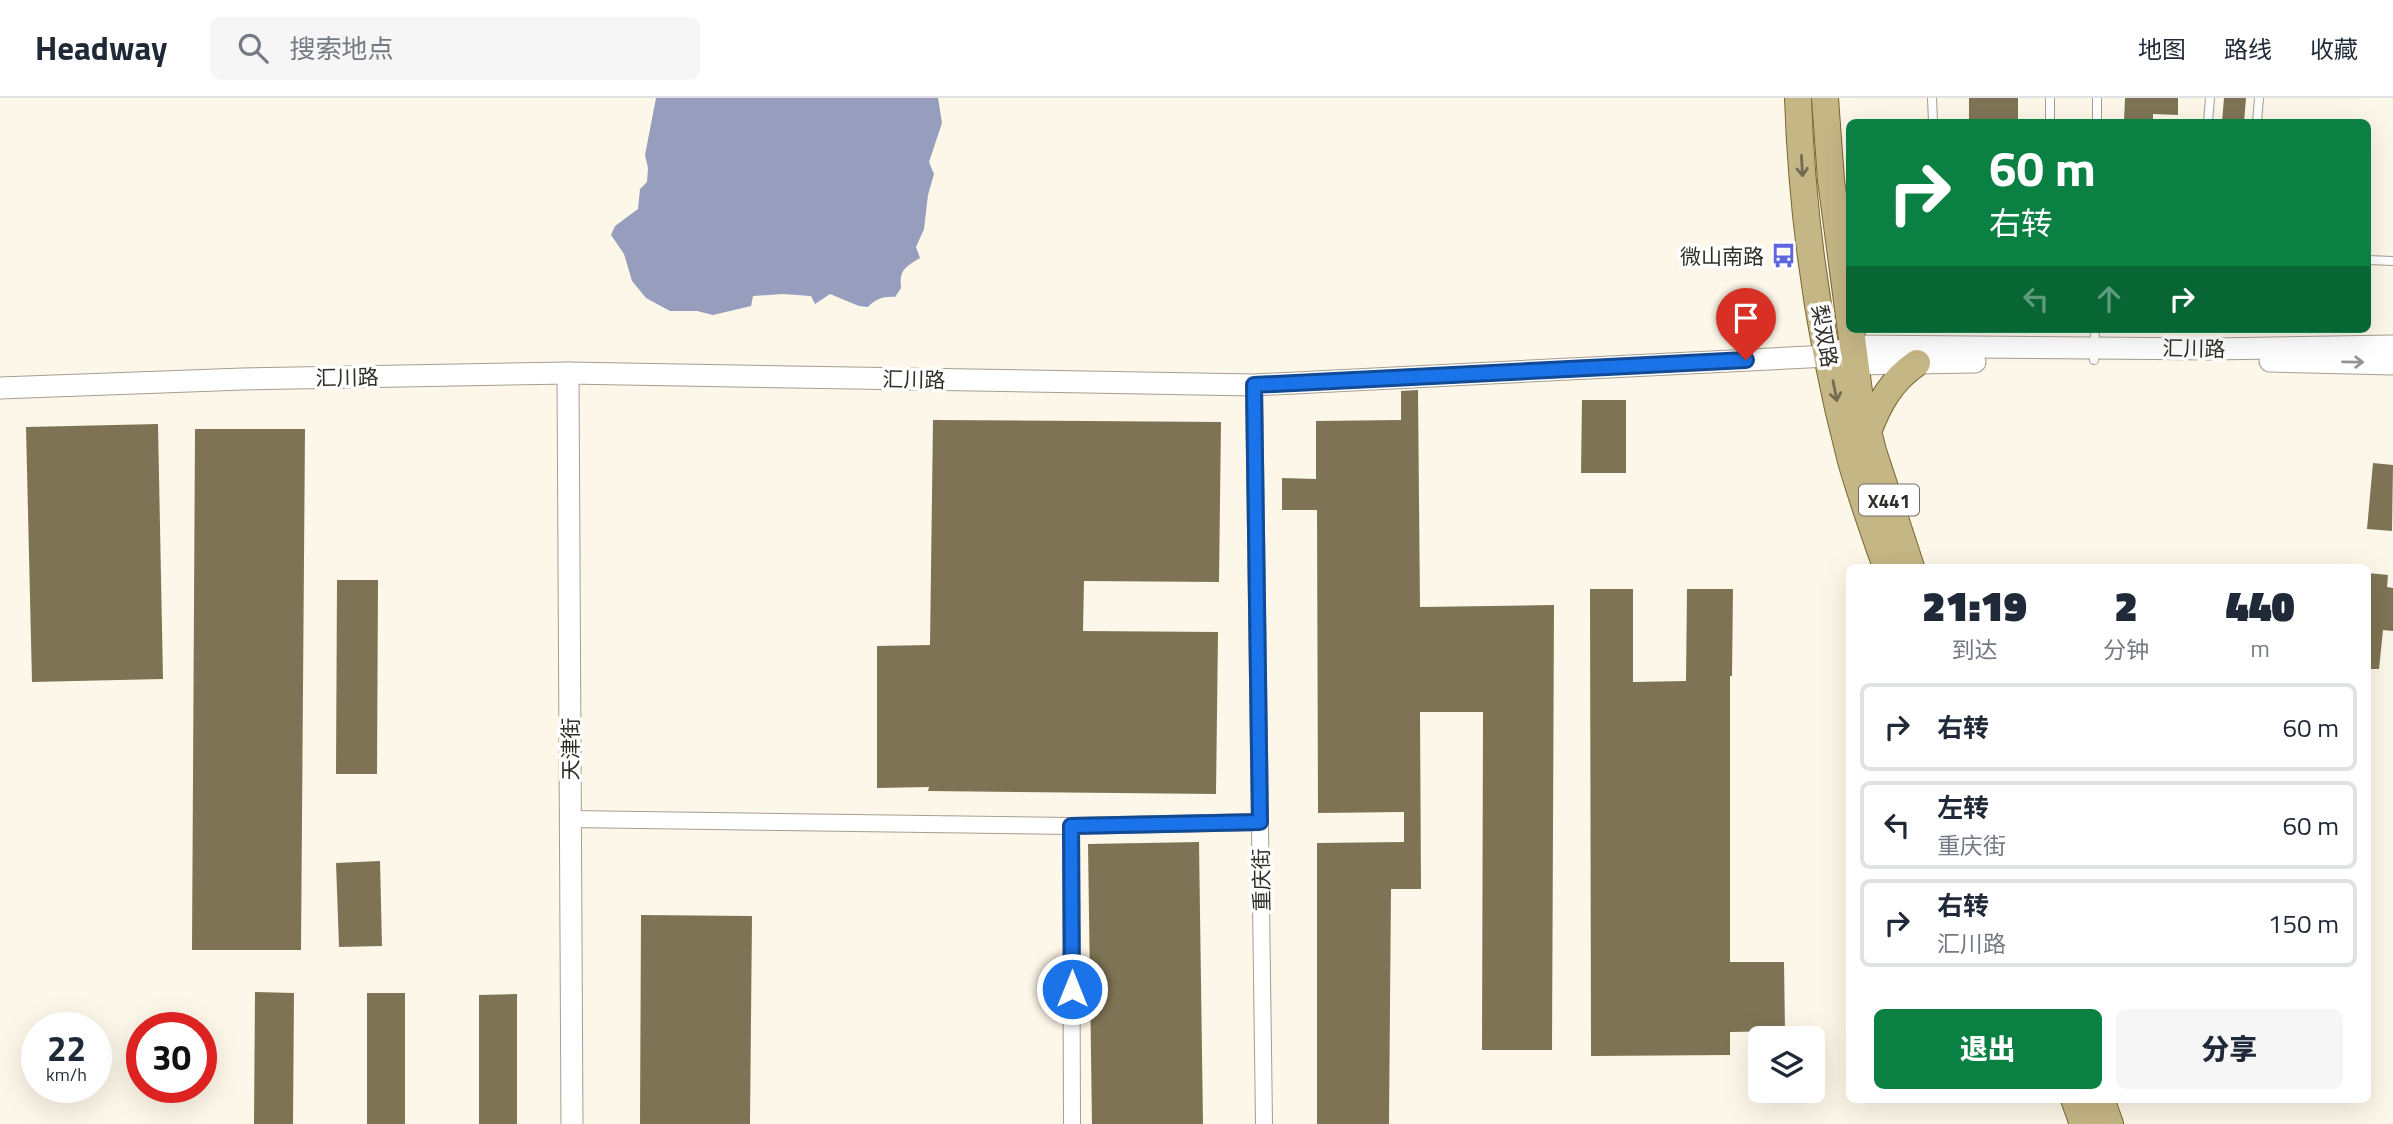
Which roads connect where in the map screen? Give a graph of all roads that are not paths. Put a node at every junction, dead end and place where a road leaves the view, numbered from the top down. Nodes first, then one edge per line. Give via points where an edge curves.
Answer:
1 (1798, 98) edge
2 (1825, 98) edge
3 (1932, 98) edge
4 (2050, 98) edge
5 (2097, 98) edge
6 (2210, 98) edge
7 (2259, 98) edge
8 (1933, 119) edge
9 (2050, 119) edge
10 (2097, 119) edge
11 (2208, 119) edge
12 (2257, 119) edge
13 (2371, 260) edge
14 (2393, 261) edge
15 (2094, 345) edge
16 (2393, 346) edge
17 (1916, 355) junction
18 (1845, 356) junction
19 (1884, 364) junction
20 (2393, 364) edge
21 (568, 373) junction
22 (1254, 385) junction
23 (0, 388) edge
24 (1860, 399) junction
25 (1858, 438) junction
26 (1885, 564) edge
27 (1910, 564) edge
28 (570, 819) junction
29 (1260, 822) junction
30 (1071, 826) junction
31 (2075, 1103) edge
32 (2102, 1103) edge
33 (572, 1124) edge
34 (1072, 1124) edge
35 (1264, 1124) edge
36 (2082, 1124) edge
37 (2110, 1124) edge

1 -> 18 main road, 梨双路 / X441 via 1810,245
2 - 18 main road, 梨双路 / X441
3 - 8 lane
4 - 9 lane
5 - 10 lane
6 - 11 lane
7 - 12 lane
13 - 14 lane
15 - 16 street, 汇川路 via 2213,349
15 - 17 street, 汇川路
15 -> 20 street, 汇川路
17 - 18 street, 汇川路
17 - 19 street, 汇川路
17 - 25 main road
18 - 19 street, 汇川路
18 - 22 street, 汇川路
18 - 24 main road, 梨双路 / X441
18 -> 25 main road, 梨双路 / X441
19 - 24 street
21 - 22 street, 汇川路
21 - 23 street, 汇川路
21 - 28 street, 天津街
22 - 29 street, 重庆街
24 - 25 main road, 梨双路 / X441
25 - 26 main road, 梨双路 / X441
25 - 27 main road, 梨双路 / X441
28 - 30 street
28 - 33 street, 天津街
29 - 30 street
29 - 35 street, 重庆街
30 - 34 street
31 - 36 main road
32 - 37 main road

